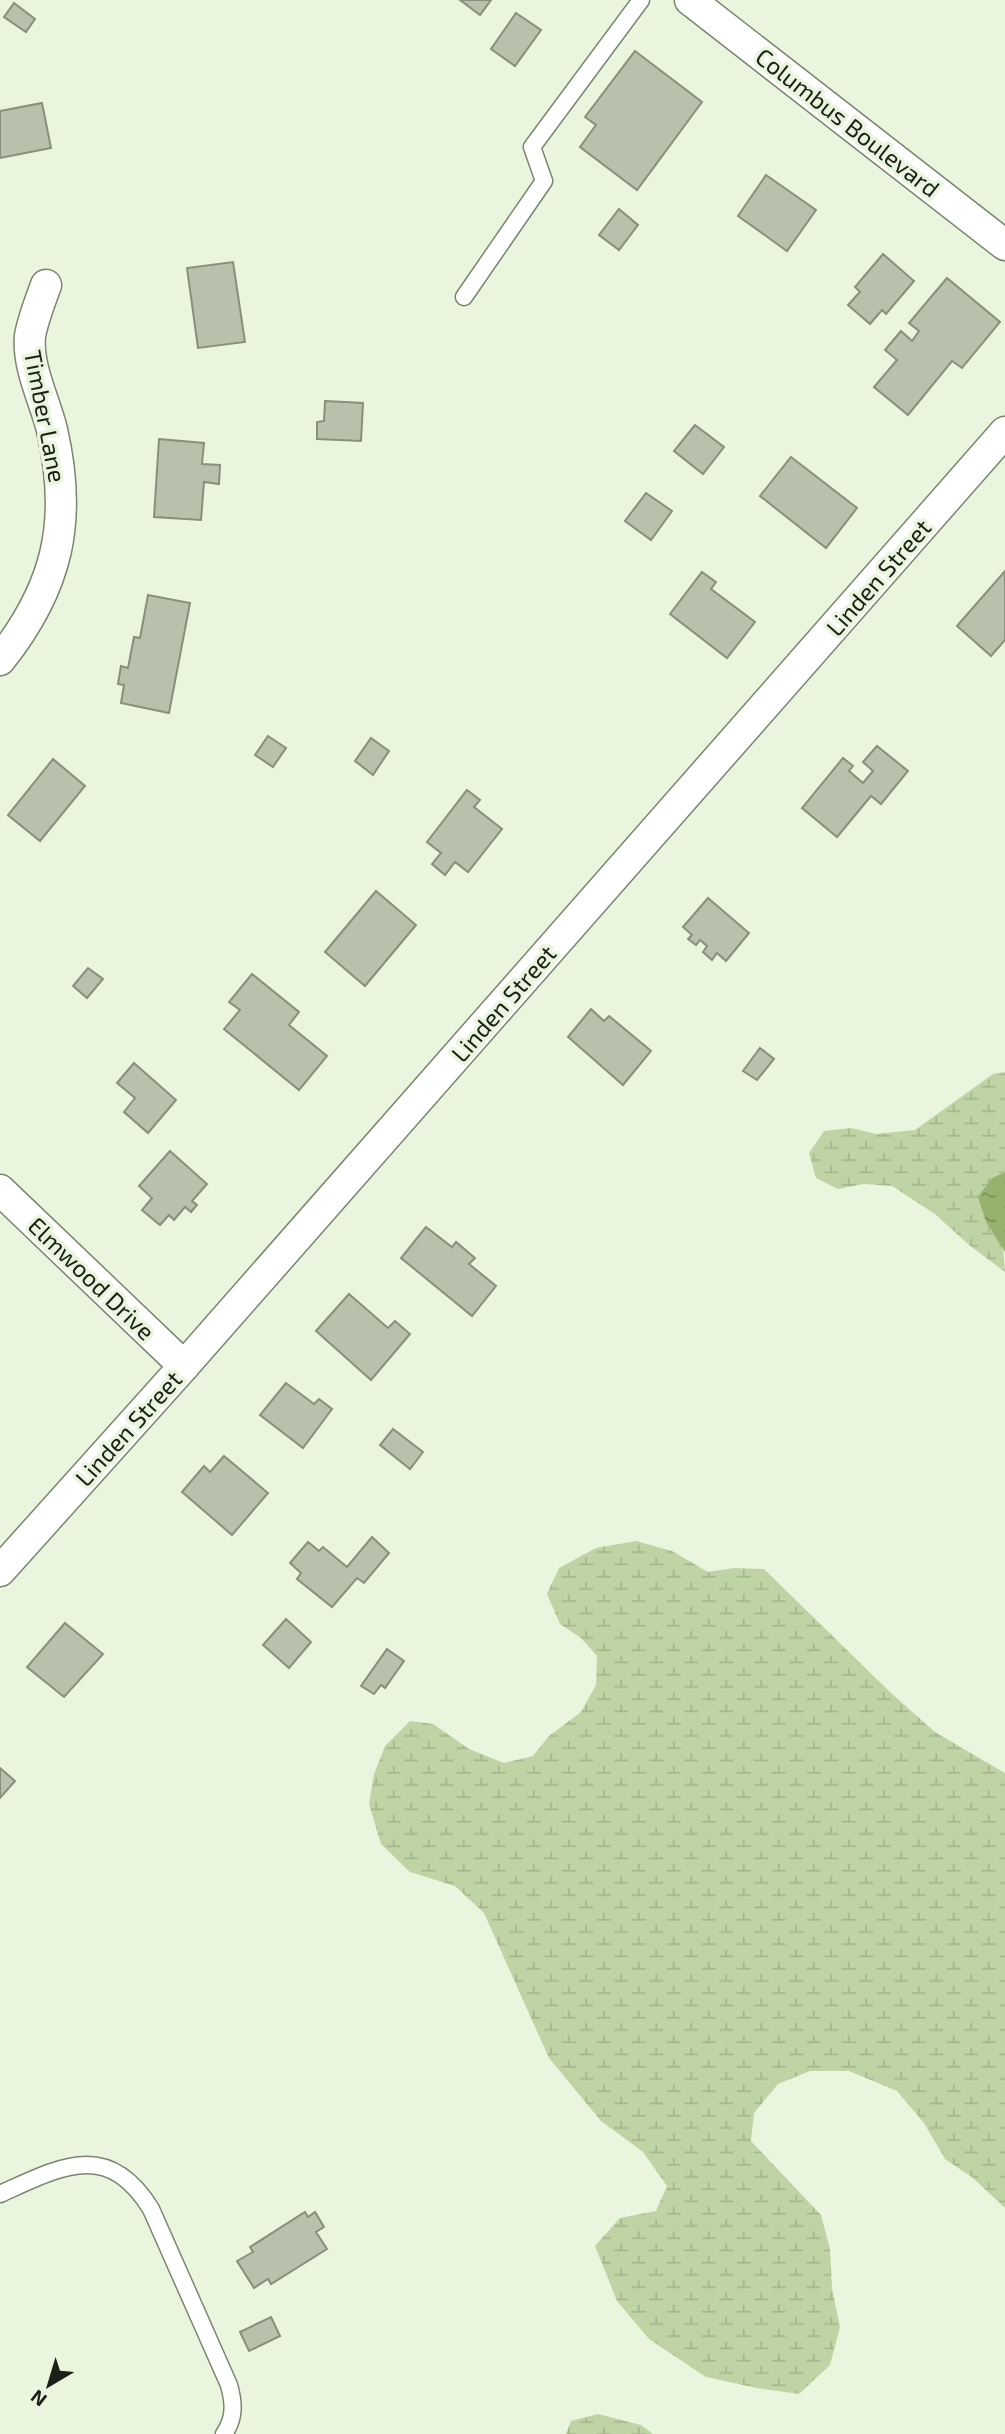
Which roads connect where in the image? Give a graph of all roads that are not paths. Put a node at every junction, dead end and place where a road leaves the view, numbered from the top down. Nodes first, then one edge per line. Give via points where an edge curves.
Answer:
1 (642, 0) edge
2 (690, 0) edge
3 (1005, 245) edge
4 (46, 285) dead end
5 (464, 296) dead end
6 (1005, 432) edge
7 (0, 660) edge
8 (0, 1190) edge
9 (184, 1366) junction
10 (0, 1571) edge
11 (0, 2194) edge
12 (224, 2434) edge

1 - 5 lane via 532,147 544,181
2 - 3 street, Columbus Boulevard
4 - 7 street, Timber Lane via 30,338 60,476 60,529 57,552 38,604
6 - 9 street, Linden Street
8 - 9 street, Elmwood Drive
9 - 10 street, Linden Street
11 - 12 lane via 41,2175 82,2164 107,2168 133,2185 151,2209 229,2385 232,2420

